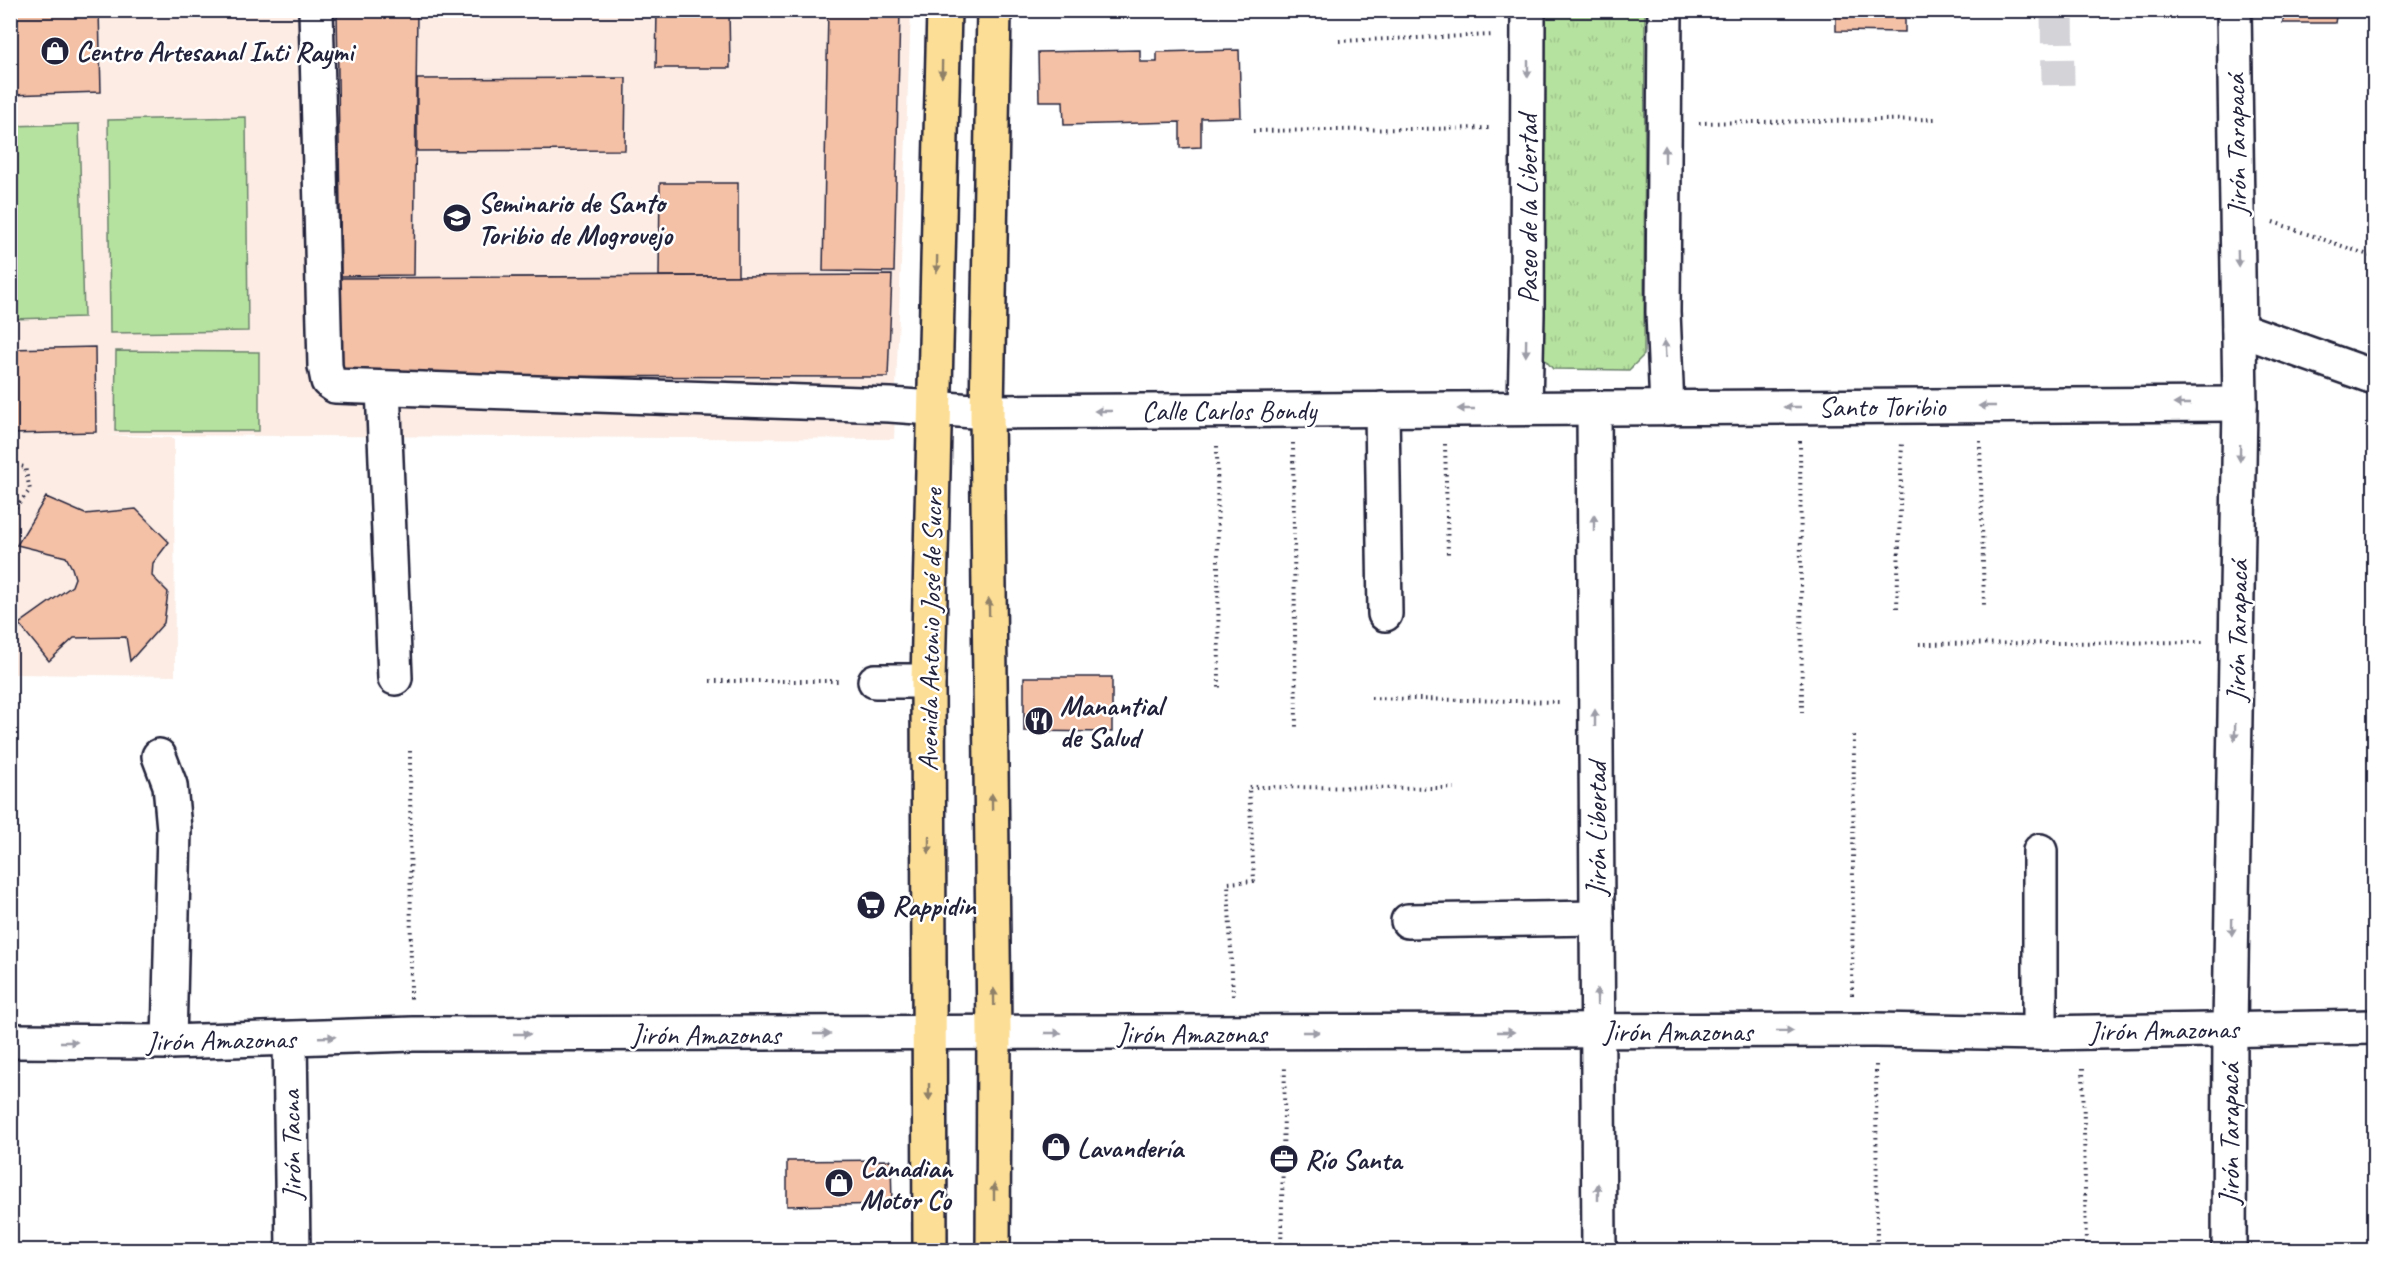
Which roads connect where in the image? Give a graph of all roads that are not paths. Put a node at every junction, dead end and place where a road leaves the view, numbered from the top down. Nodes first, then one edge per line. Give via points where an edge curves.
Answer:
1 (316, 10) edge
2 (944, 10) edge
3 (994, 10) edge
4 (1665, 10) edge
5 (2234, 10) edge
6 (1528, 22) edge
7 (2239, 329) junction
8 (2374, 377) edge
9 (383, 388) junction
10 (2240, 404) junction
11 (1525, 408) junction
12 (1594, 408) junction
13 (1667, 408) junction
14 (934, 409) junction
15 (1382, 409) junction
16 (987, 412) junction
17 (1385, 614) dead end
18 (395, 678) dead end
19 (875, 681) road end
20 (928, 681) junction
21 (159, 756) dead end
22 (2040, 851) dead end
23 (1597, 918) junction
24 (1408, 921) dead end
25 (2374, 1027) edge
26 (2230, 1029) junction
27 (1598, 1031) junction
28 (994, 1033) junction
29 (2040, 1033) junction
30 (929, 1034) junction
31 (290, 1039) junction
32 (10, 1041) edge
33 (169, 1042) junction
34 (293, 1251) edge
35 (930, 1251) edge
36 (993, 1251) edge
37 (1599, 1251) edge
38 (2229, 1251) edge

1 - 9 street, Calle Carlos Bondy via 325,366 328,381 335,386
2 -> 14 main road, Avenida Antonio José de Sucre
3 - 16 main road, Avenida Antonio José de Sucre
13 -> 4 street via 1663,312
5 -> 7 street, Jirón Tarapacá
6 -> 11 street, Paseo de la Libertad
7 - 8 street
7 - 10 street, Jirón Tarapacá
9 - 14 street, Calle Carlos Bondy
9 - 18 street
10 -> 13 street, Santo Toribio
10 -> 26 street, Jirón Tarapacá
11 - 12 street, Santo Toribio
11 -> 15 street, Calle Carlos Bondy
12 - 13 street, Santo Toribio
23 -> 12 street, Jirón Libertad
14 - 16 street, Calle Carlos Bondy
14 - 20 main road, Avenida Antonio José de Sucre
15 -> 16 street, Calle Carlos Bondy
15 - 17 street
28 -> 16 main road, Avenida Antonio José de Sucre
19 - 20 street
20 -> 30 main road, Avenida Antonio José de Sucre
21 - 33 street via 170,785 174,830
22 - 29 street
23 - 24 street
27 -> 23 street, Jirón Libertad
25 - 26 street, Jirón Amazonas
26 - 29 street, Jirón Amazonas
26 - 38 street, Jirón Tarapacá
28 -> 27 street, Jirón Amazonas
27 -> 29 street, Jirón Amazonas
37 -> 27 street, Jirón Libertad
28 - 30 street, Jirón Amazonas
36 -> 28 main road, Avenida Antonio José de Sucre
31 -> 30 street, Jirón Amazonas via 414,1034
30 -> 35 main road, Avenida Antonio José de Sucre
31 - 33 street, Jirón Amazonas
31 - 34 street, Jirón Tacna
32 -> 33 street, Jirón Amazonas

